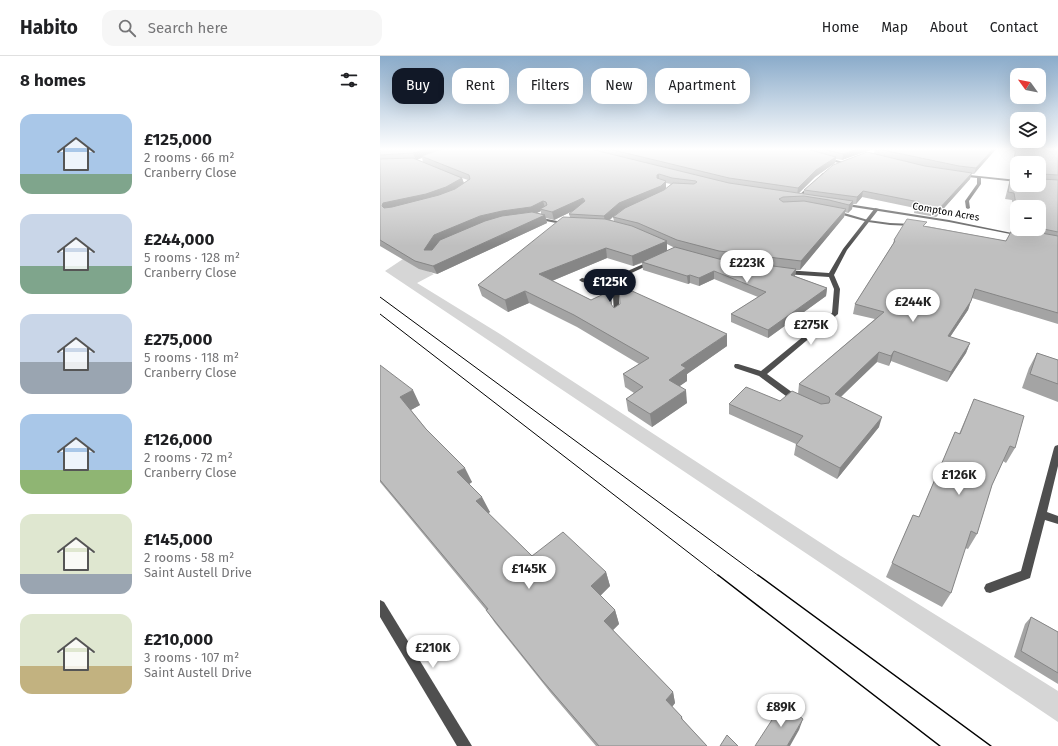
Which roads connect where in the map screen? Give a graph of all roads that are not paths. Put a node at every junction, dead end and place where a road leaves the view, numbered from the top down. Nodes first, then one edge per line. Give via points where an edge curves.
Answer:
1 (814, 181) edge
2 (979, 181) edge
3 (790, 196) edge
4 (798, 198) junction
5 (806, 199) edge
6 (837, 203) edge
7 (968, 208) dead end
8 (877, 209) junction
9 (828, 210) edge
10 (540, 214) edge
11 (868, 221) junction
12 (576, 225) edge
13 (920, 226) edge
14 (1010, 233) edge
15 (661, 257) edge
16 (780, 271) edge
17 (831, 275) junction
18 (582, 280) dead end
19 (604, 284) junction
20 (618, 316) edge
21 (738, 366) dead end
22 (762, 374) junction
23 (803, 403) edge
24 (1058, 448) edge
25 (1041, 514) junction
26 (1058, 520) edge
27 (990, 588) dead end
28 (380, 606) edge
29 (465, 746) edge

1 - 4 street
2 - 7 street via 967,201
3 - 4 street
4 - 5 street
6 - 8 street, Compton Acres
8 - 11 street
8 - 14 street, Compton Acres
9 - 11 street
10 - 12 street via 534,217
11 - 13 street
11 - 17 street via 845,250
15 - 19 street
16 - 17 street
17 - 22 street via 837,289 835,314
18 - 19 street
19 - 20 street via 616,295
21 - 22 street
22 - 23 street
24 - 25 street
25 - 26 street
25 - 27 street via 1026,574
28 - 29 street

